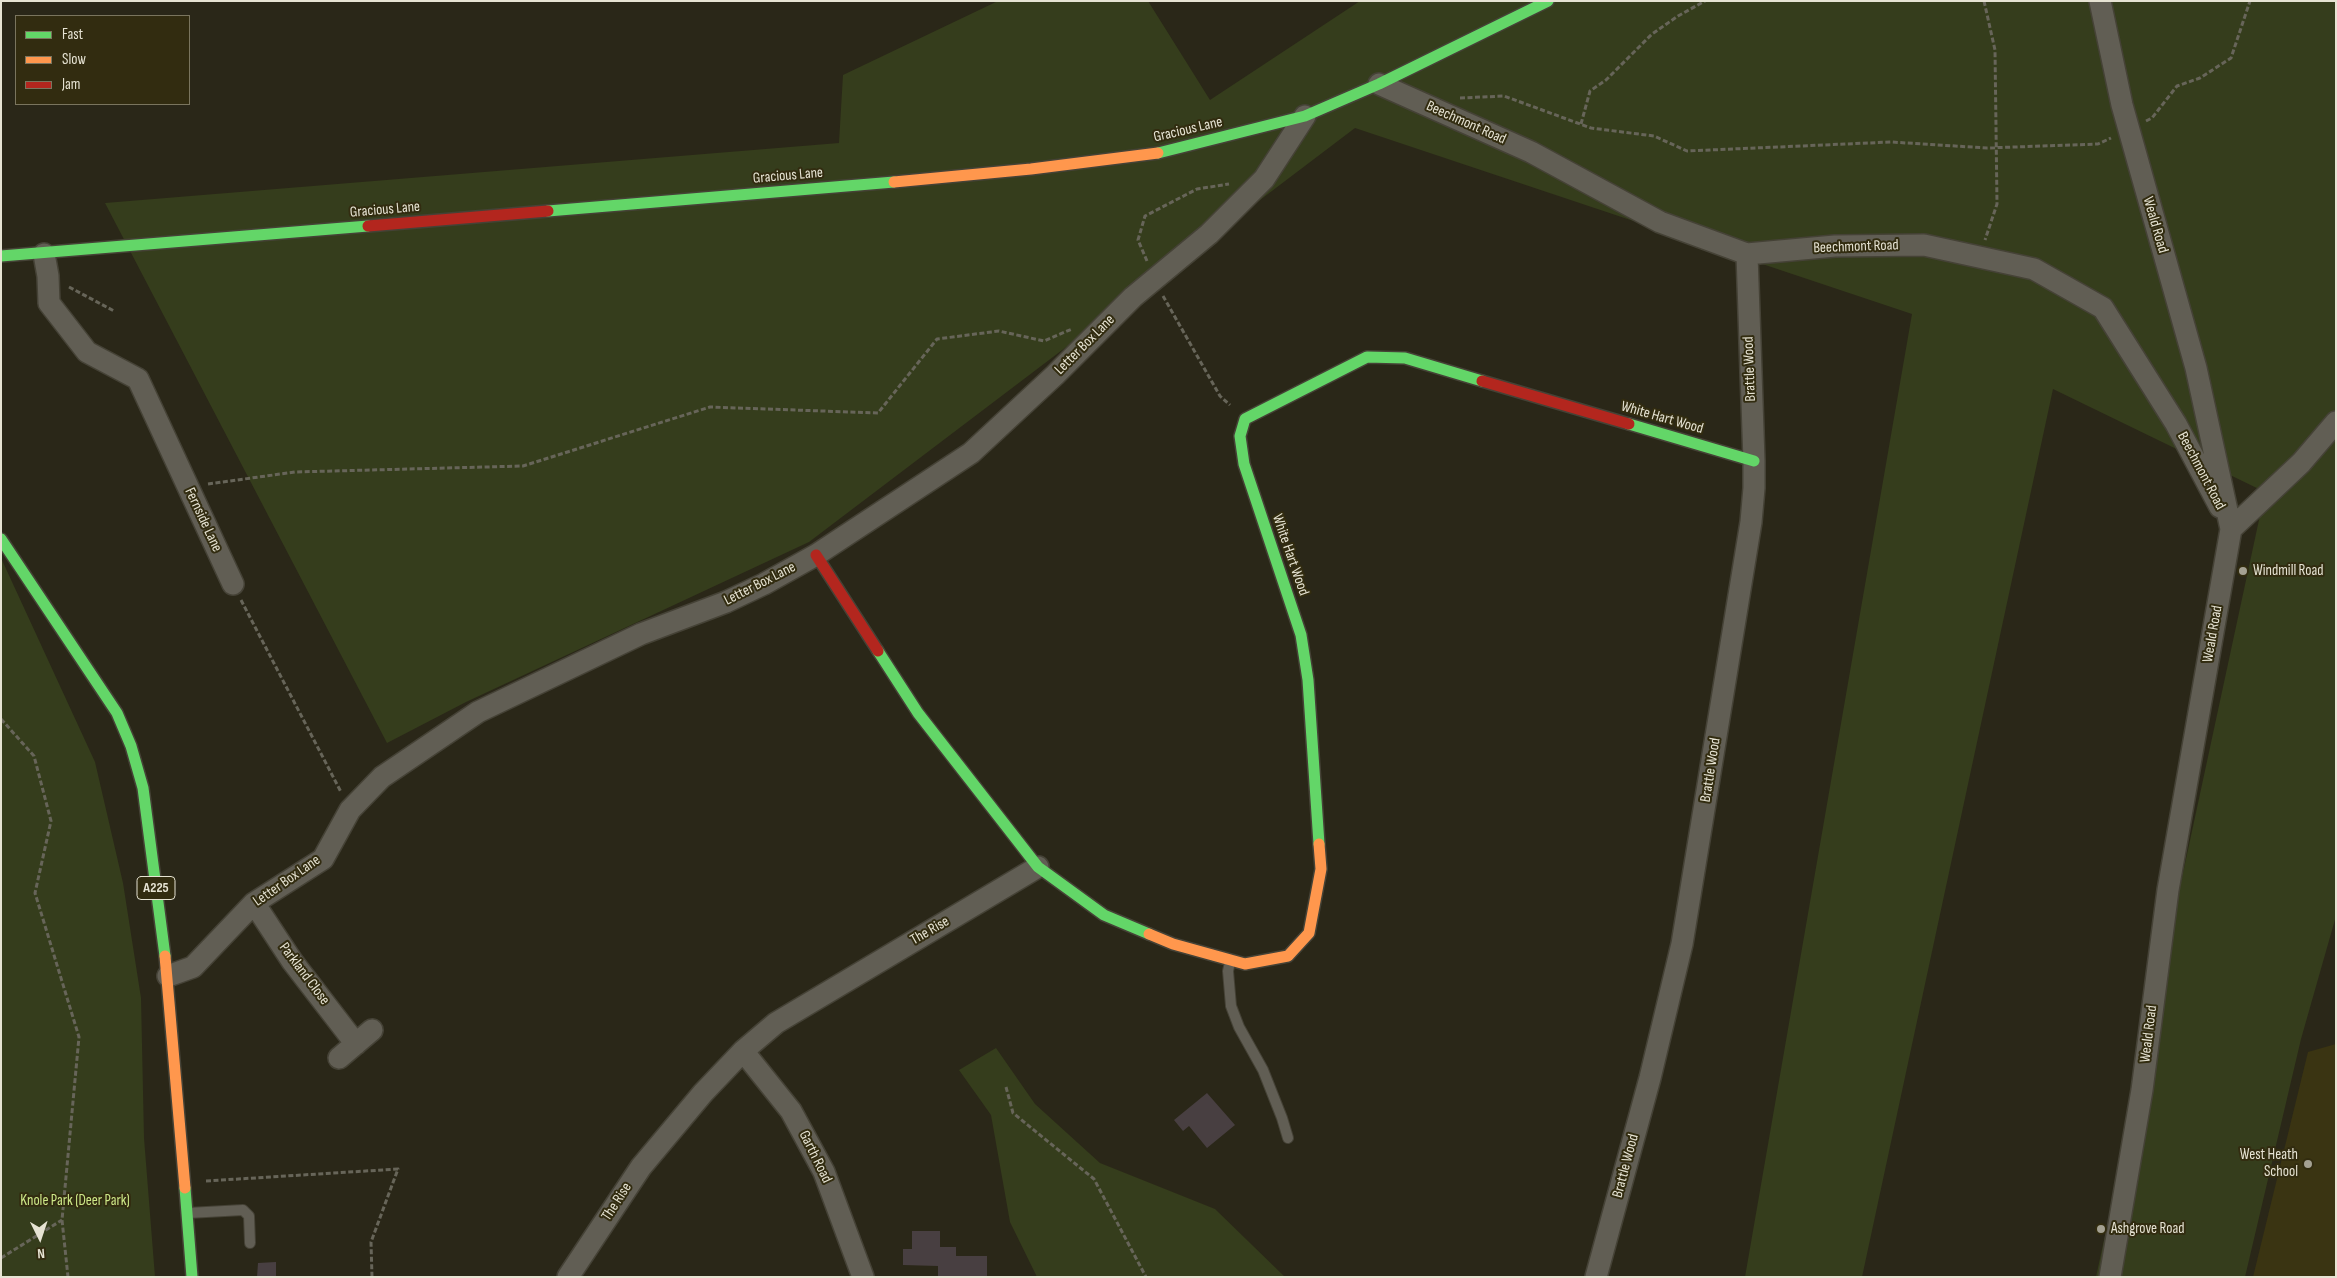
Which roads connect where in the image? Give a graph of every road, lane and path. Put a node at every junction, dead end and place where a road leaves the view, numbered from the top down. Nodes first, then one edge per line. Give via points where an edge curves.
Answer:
1 (1548, 1) edge
2 (1705, 1) edge
3 (1984, 1) edge
4 (2100, 1) edge
5 (2250, 1) edge
6 (1379, 84) junction
7 (1455, 98) dead end
8 (1305, 116) junction
9 (1581, 124) junction
10 (2129, 129) junction
11 (1996, 148) junction
12 (1264, 179) junction
13 (44, 254) junction
14 (1747, 254) junction
15 (1, 256) edge
16 (1980, 257) junction
17 (48, 276) junction
18 (1154, 280) junction
19 (114, 311) dead end
20 (1079, 325) dead end
21 (1245, 419) junction
22 (2336, 422) edge
23 (1754, 461) junction
24 (188, 486) junction
25 (2231, 529) junction
26 (1, 539) edge
27 (816, 555) junction
28 (233, 584) joint
29 (1, 719) edge
30 (350, 810) junction
31 (1038, 867) junction
32 (254, 903) junction
33 (1230, 960) junction
34 (168, 976) junction
35 (743, 1051) junction
36 (339, 1058) dead end
37 (1006, 1087) dead end
38 (1288, 1138) dead end
39 (185, 1183) junction
40 (187, 1213) junction
41 (62, 1220) junction
42 (250, 1243) dead end
43 (1, 1258) edge
44 (68, 1277) edge
45 (192, 1277) edge
46 (372, 1277) edge
47 (568, 1277) edge
48 (863, 1277) edge
49 (1146, 1277) edge
50 (1596, 1277) edge
51 (2110, 1277) edge

1 - 6 street, Gracious Lane
2 - 9 path via 1652,34 1606,80 1590,91
3 - 11 path via 1995,50
4 - 10 street, Weald Road
5 - 10 path via 2231,58 2200,78 2177,86 2152,118
6 - 8 street, Gracious Lane
6 - 14 street, Beechmont Road via 1531,152 1660,222
7 - 9 path via 1504,96
8 - 12 street, Letter Box Lane
8 - 13 street, Gracious Lane via 1162,153 1031,169
9 - 11 path via 1654,136 1687,151 1891,142
10 - 11 path via 2098,144
10 - 25 street, Weald Road via 2196,368
11 - 16 path via 1997,204
12 - 18 street, Letter Box Lane via 1210,234
12 - 18 path via 1198,189 1145,216 1138,240
13 - 15 street, Gracious Lane
13 - 17 street, Fernside Lane
14 - 16 street, Beechmont Road via 1835,246 1924,245
14 - 23 street, Brattle Wood
16 - 25 street, Beechmont Road via 2034,269 2103,308 2176,424
17 - 19 path
17 - 24 street, Fernside Lane via 49,302 87,352 138,379
18 - 21 path via 1220,396
18 - 27 street, Letter Box Lane via 971,453
20 - 24 path via 1044,341 999,331 937,339 878,413 710,407 523,466 295,472
21 - 23 street, White Hart Wood via 1367,357 1405,358
21 - 33 street, White Hart Wood via 1240,436 1244,464 1301,635 1308,680 1321,869 1309,933 1288,956 1245,964
22 - 25 street via 2301,462
23 - 50 street, Brattle Wood via 1750,522 1682,944 1650,1078
24 - 28 street, Fernside Lane
25 - 51 street, Weald Road via 2168,890 2142,1090
26 - 34 street, A225 via 97,680 117,713 131,746 143,788
27 - 30 street, Letter Box Lane via 726,602 641,634 478,712 382,777
27 - 31 street via 918,713
28 - 30 path
29 - 41 path via 34,756 51,821 35,893 79,1037
30 - 32 street, Letter Box Lane via 323,859
31 - 33 street, White Hart Wood via 1104,915 1174,944
31 - 35 street, The Rise via 776,1022
32 - 34 street, Letter Box Lane via 193,967
32 - 36 street, Parkland Close via 292,960 364,1037
33 - 38 lane via 1231,1006 1263,1070
34 - 39 street, A225
35 - 47 street, The Rise via 703,1092 641,1167
35 - 48 street, Garth Road via 791,1111 824,1172
37 - 49 path via 1013,1112 1094,1179
39 - 40 street, A225
39 - 46 path via 398,1169 371,1242
40 - 42 lane via 243,1210 249,1216
40 - 45 street, A225
41 - 43 path
41 - 44 path

